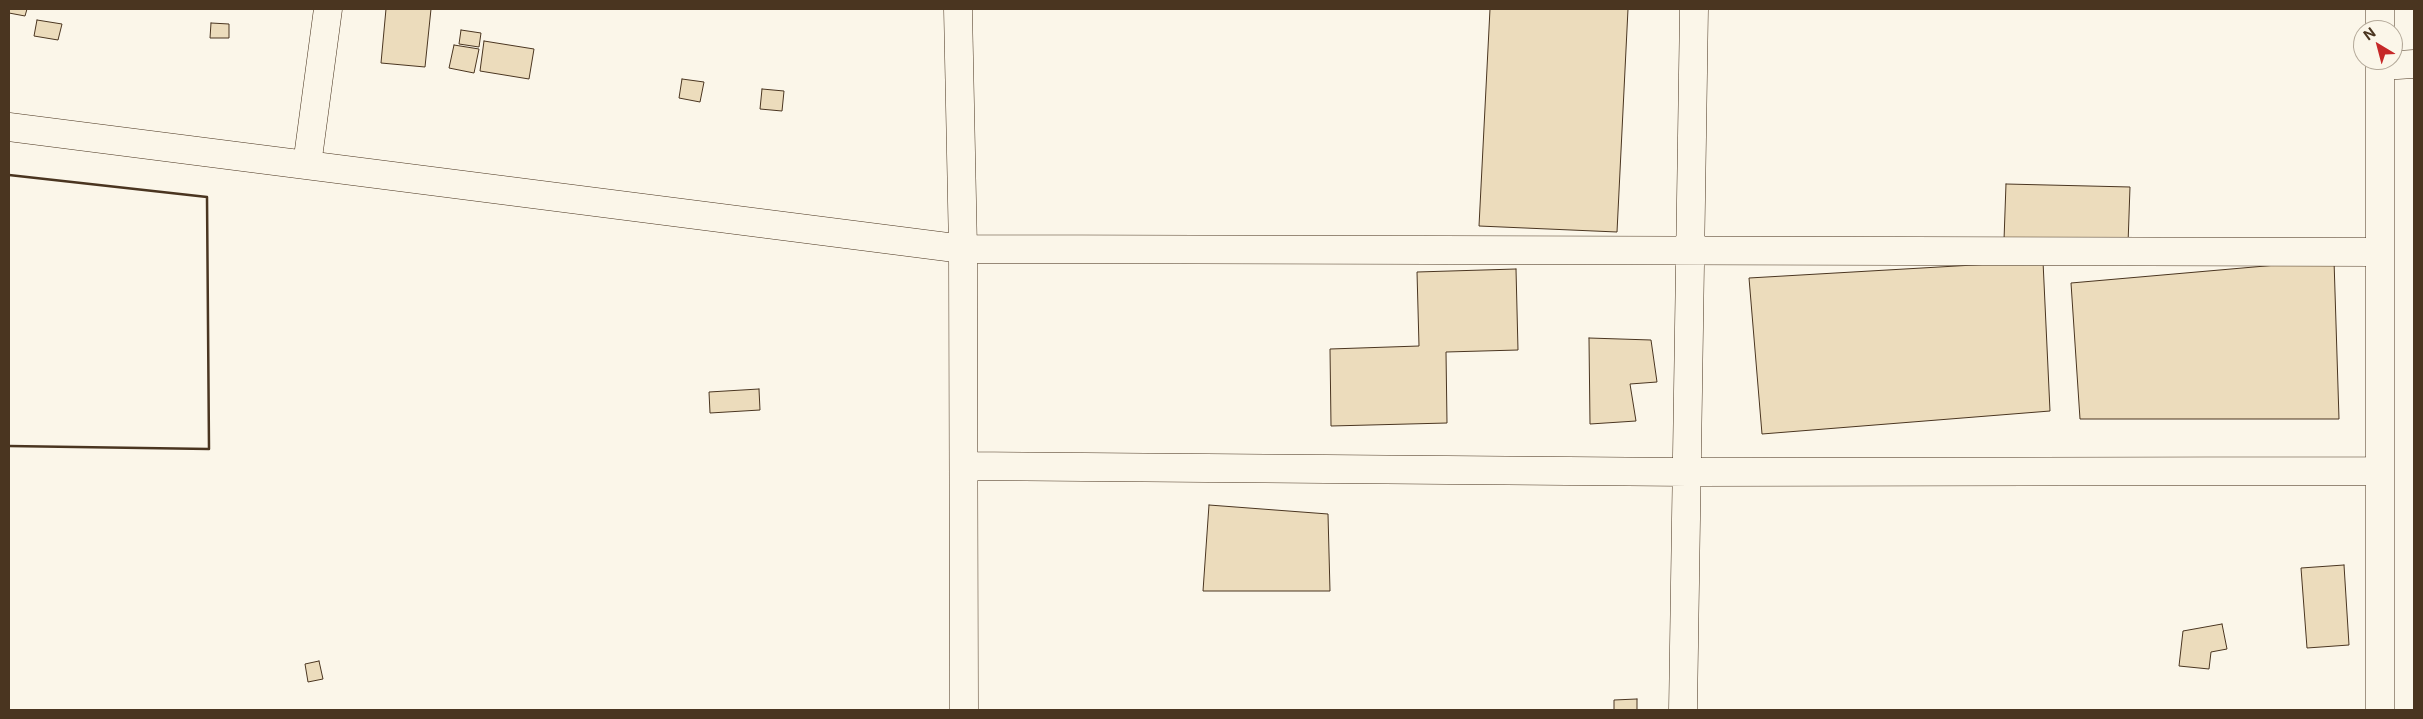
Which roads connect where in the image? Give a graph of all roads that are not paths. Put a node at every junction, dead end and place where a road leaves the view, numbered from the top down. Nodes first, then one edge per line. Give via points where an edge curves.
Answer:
1 (328, 9) edge
2 (958, 9) edge
3 (1694, 9) edge
4 (2380, 70) edge
5 (9, 127) edge
6 (307, 165) junction
7 (963, 249) junction
8 (1691, 250) junction
9 (2380, 252) junction
10 (964, 466) junction
11 (2380, 471) junction
12 (1688, 472) junction
13 (964, 710) edge
14 (1684, 710) edge
15 (2380, 710) edge

1 - 6 street
2 - 7 street
3 - 8 street
4 - 9 street
5 - 6 street
6 - 7 street
7 - 8 street
7 - 10 street
8 - 9 street
8 - 12 street
9 - 11 street
10 - 12 street
10 - 13 street
11 - 12 street
11 - 15 street
12 - 14 street

